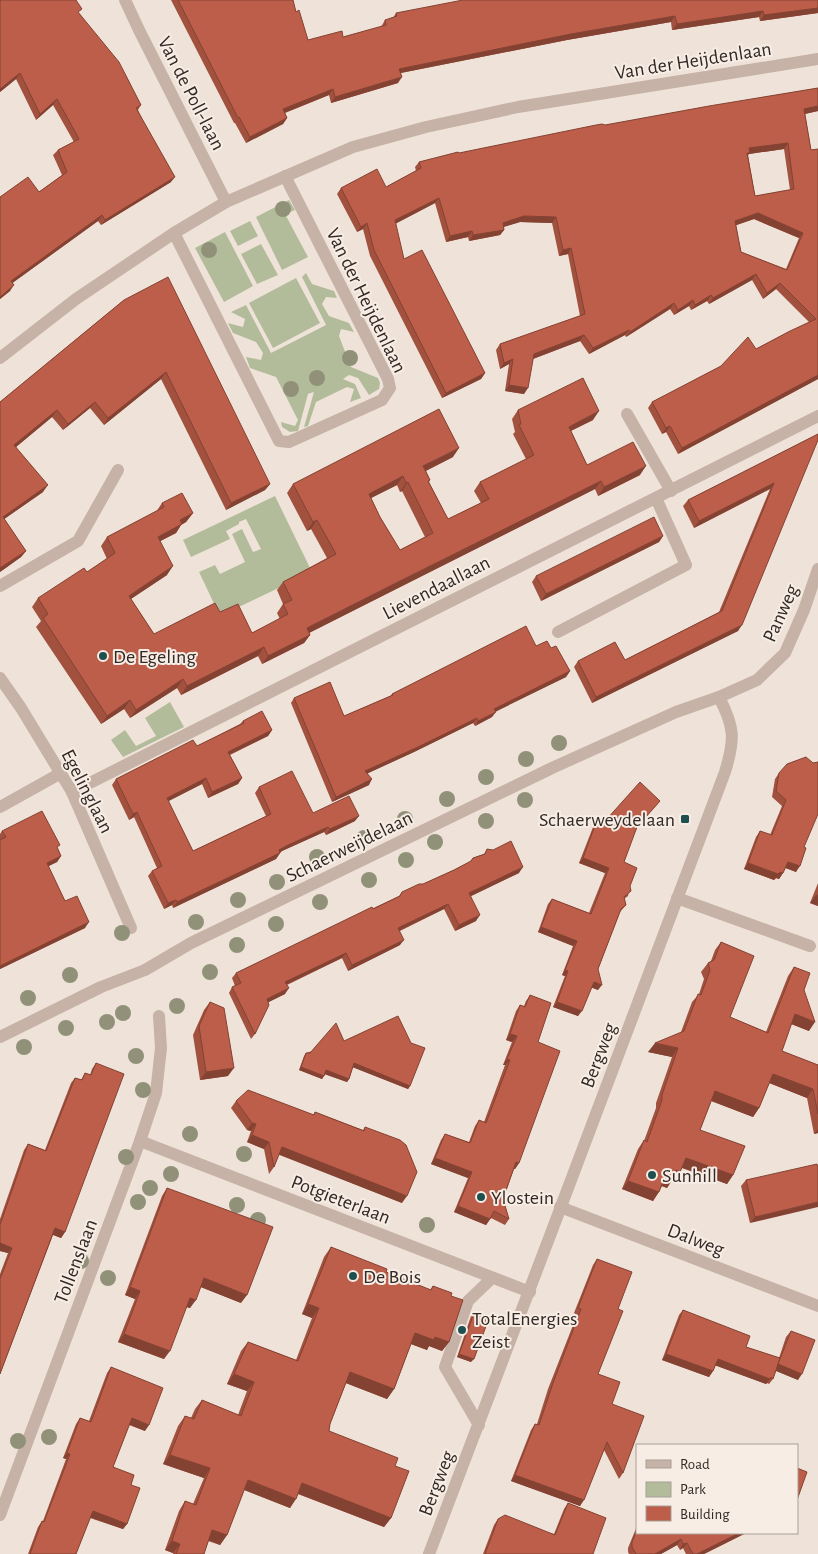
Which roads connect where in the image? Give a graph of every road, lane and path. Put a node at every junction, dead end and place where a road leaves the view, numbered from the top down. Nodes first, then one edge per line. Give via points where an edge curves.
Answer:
1 (125, 0) edge
2 (818, 59) edge
3 (285, 176) junction
4 (226, 202) junction
5 (174, 233) junction
6 (0, 358) edge
7 (627, 414) dead end
8 (818, 416) edge
9 (118, 470) dead end
10 (671, 491) junction
11 (656, 498) junction
12 (818, 569) edge
13 (0, 586) edge
14 (558, 632) dead end
15 (0, 678) edge
16 (719, 698) junction
17 (61, 773) junction
18 (72, 792) junction
19 (0, 807) edge
20 (677, 898) junction
21 (131, 928) dead end
22 (810, 946) dead end
23 (159, 1016) dead end
24 (0, 1036) edge
25 (140, 1141) junction
26 (560, 1207) junction
27 (492, 1278) junction
28 (530, 1292) junction
29 (818, 1306) edge
30 (478, 1425) junction
31 (0, 1515) edge
32 (429, 1554) edge

1 - 4 street, Van de Poll-laan
2 - 3 street, Van der Heijdenlaan via 518,107 426,127 353,147
3 - 4 street, Van der Heijdenlaan
3 - 5 street, Van der Heijdenlaan via 388,380 390,388 382,400 288,442 279,440
4 - 5 street, Van der Heijdenlaan
5 - 6 street, Van der Heijdenlaan via 76,299
7 - 10 street
8 - 10 street, Lievendaallaan
9 - 13 street via 78,541
10 - 11 street, Lievendaallaan
11 - 14 street via 686,565
11 - 18 street, Lievendaallaan
12 - 16 street, Panweg via 785,653 757,680
15 - 17 street, Egelinglaan
16 - 20 street, Bergweg via 730,718 732,750
16 - 24 street, Schaerweijdelaan via 676,712 552,768 191,943 145,970 101,986
17 - 18 street, Egelinglaan
17 - 19 street
18 - 21 street, Egelinglaan
20 - 22 street
20 - 26 street, Bergweg
23 - 25 street, Tollenslaan via 161,1048 156,1093
25 - 27 street, Potgieterlaan
25 - 31 street, Tollenslaan
26 - 28 street, Bergweg
26 - 29 street, Dalweg
27 - 28 street, Potgieterlaan
27 - 30 street via 468,1302 445,1367
28 - 30 street, Bergweg
30 - 32 street, Bergweg

